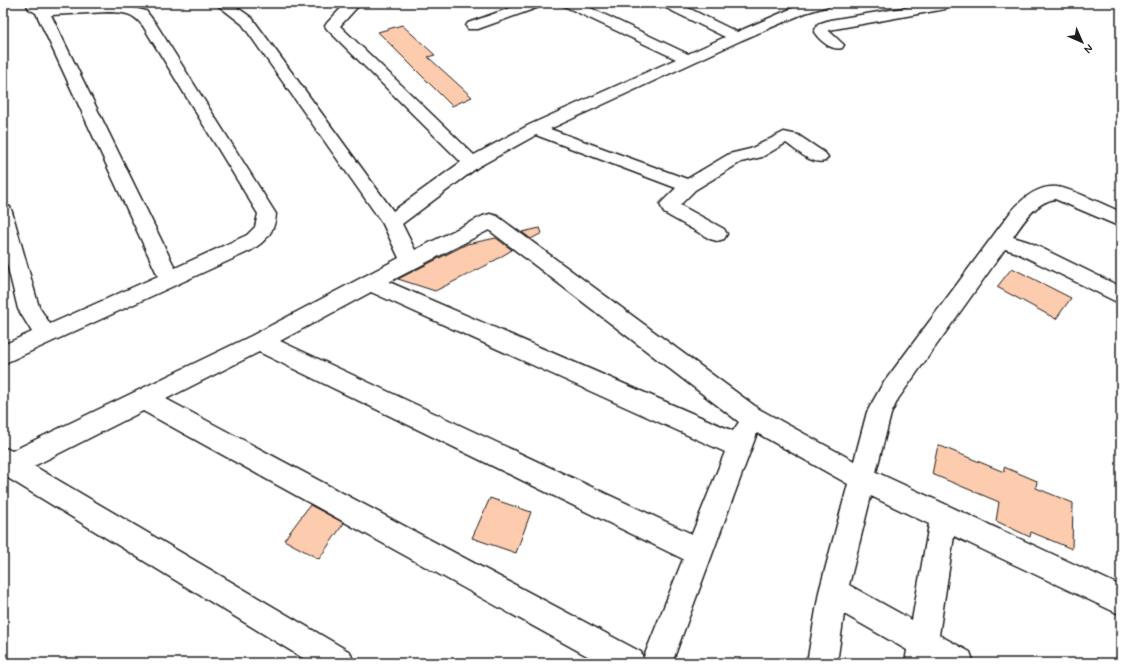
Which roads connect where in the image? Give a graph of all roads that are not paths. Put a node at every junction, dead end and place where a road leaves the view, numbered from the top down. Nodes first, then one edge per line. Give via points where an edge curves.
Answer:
1 (222, 3) edge
2 (354, 3) edge
3 (537, 3) edge
4 (569, 3) edge
5 (667, 3) edge
6 (823, 3) edge
7 (942, 3) edge
8 (38, 7) edge
9 (794, 7) edge
10 (474, 26) dead end
11 (737, 37) junction
12 (837, 45) dead end
13 (688, 60) junction
14 (535, 129) junction
15 (819, 157) dead end
16 (472, 164) junction
17 (689, 186) junction
18 (3, 212) edge
19 (1121, 220) edge
20 (391, 222) junction
21 (717, 234) dead end
22 (998, 243) junction
23 (410, 261) junction
24 (170, 280) junction
25 (371, 283) junction
26 (1121, 296) edge
27 (46, 336) junction
28 (258, 342) junction
29 (3, 355) edge
30 (143, 399) junction
31 (750, 417) junction
32 (739, 446) junction
33 (6, 462) edge
34 (863, 479) junction
35 (942, 517) junction
36 (699, 552) junction
37 (833, 592) junction
38 (1121, 601) edge
39 (922, 653) edge
40 (340, 663) edge
41 (630, 663) edge
42 (657, 663) edge
43 (822, 663) edge
44 (959, 663) edge

1 - 20 street via 247,21
2 - 16 street via 332,26
3 - 10 street
4 - 13 street
5 - 11 street
6 - 9 street
7 - 12 street via 940,6 823,27 821,32
8 - 24 street
8 - 24 street via 108,8 140,14 149,24 267,214 266,224 258,238
9 - 11 street
11 - 13 street
13 - 14 street
14 - 16 street
14 - 17 street
15 - 17 street via 792,139 784,137 756,153 735,158
16 - 20 street
17 - 21 street via 672,200 669,204 671,208
18 - 27 street via 29,309
19 - 22 street via 1069,197 1046,192 1034,199
20 - 23 street
22 - 26 street via 1007,242 1022,247
22 - 34 street via 890,392 879,412
23 - 25 street
23 - 31 street via 490,220
24 - 27 street
25 - 28 street
25 - 32 street
27 - 29 street
28 - 30 street
28 - 36 street
30 - 33 street
30 - 41 street
31 - 32 street
31 - 34 street
32 - 36 street
33 - 40 street
34 - 35 street
34 - 37 street
35 - 38 street
35 - 39 street
36 - 42 street
37 - 39 street
37 - 43 street
39 - 44 street

